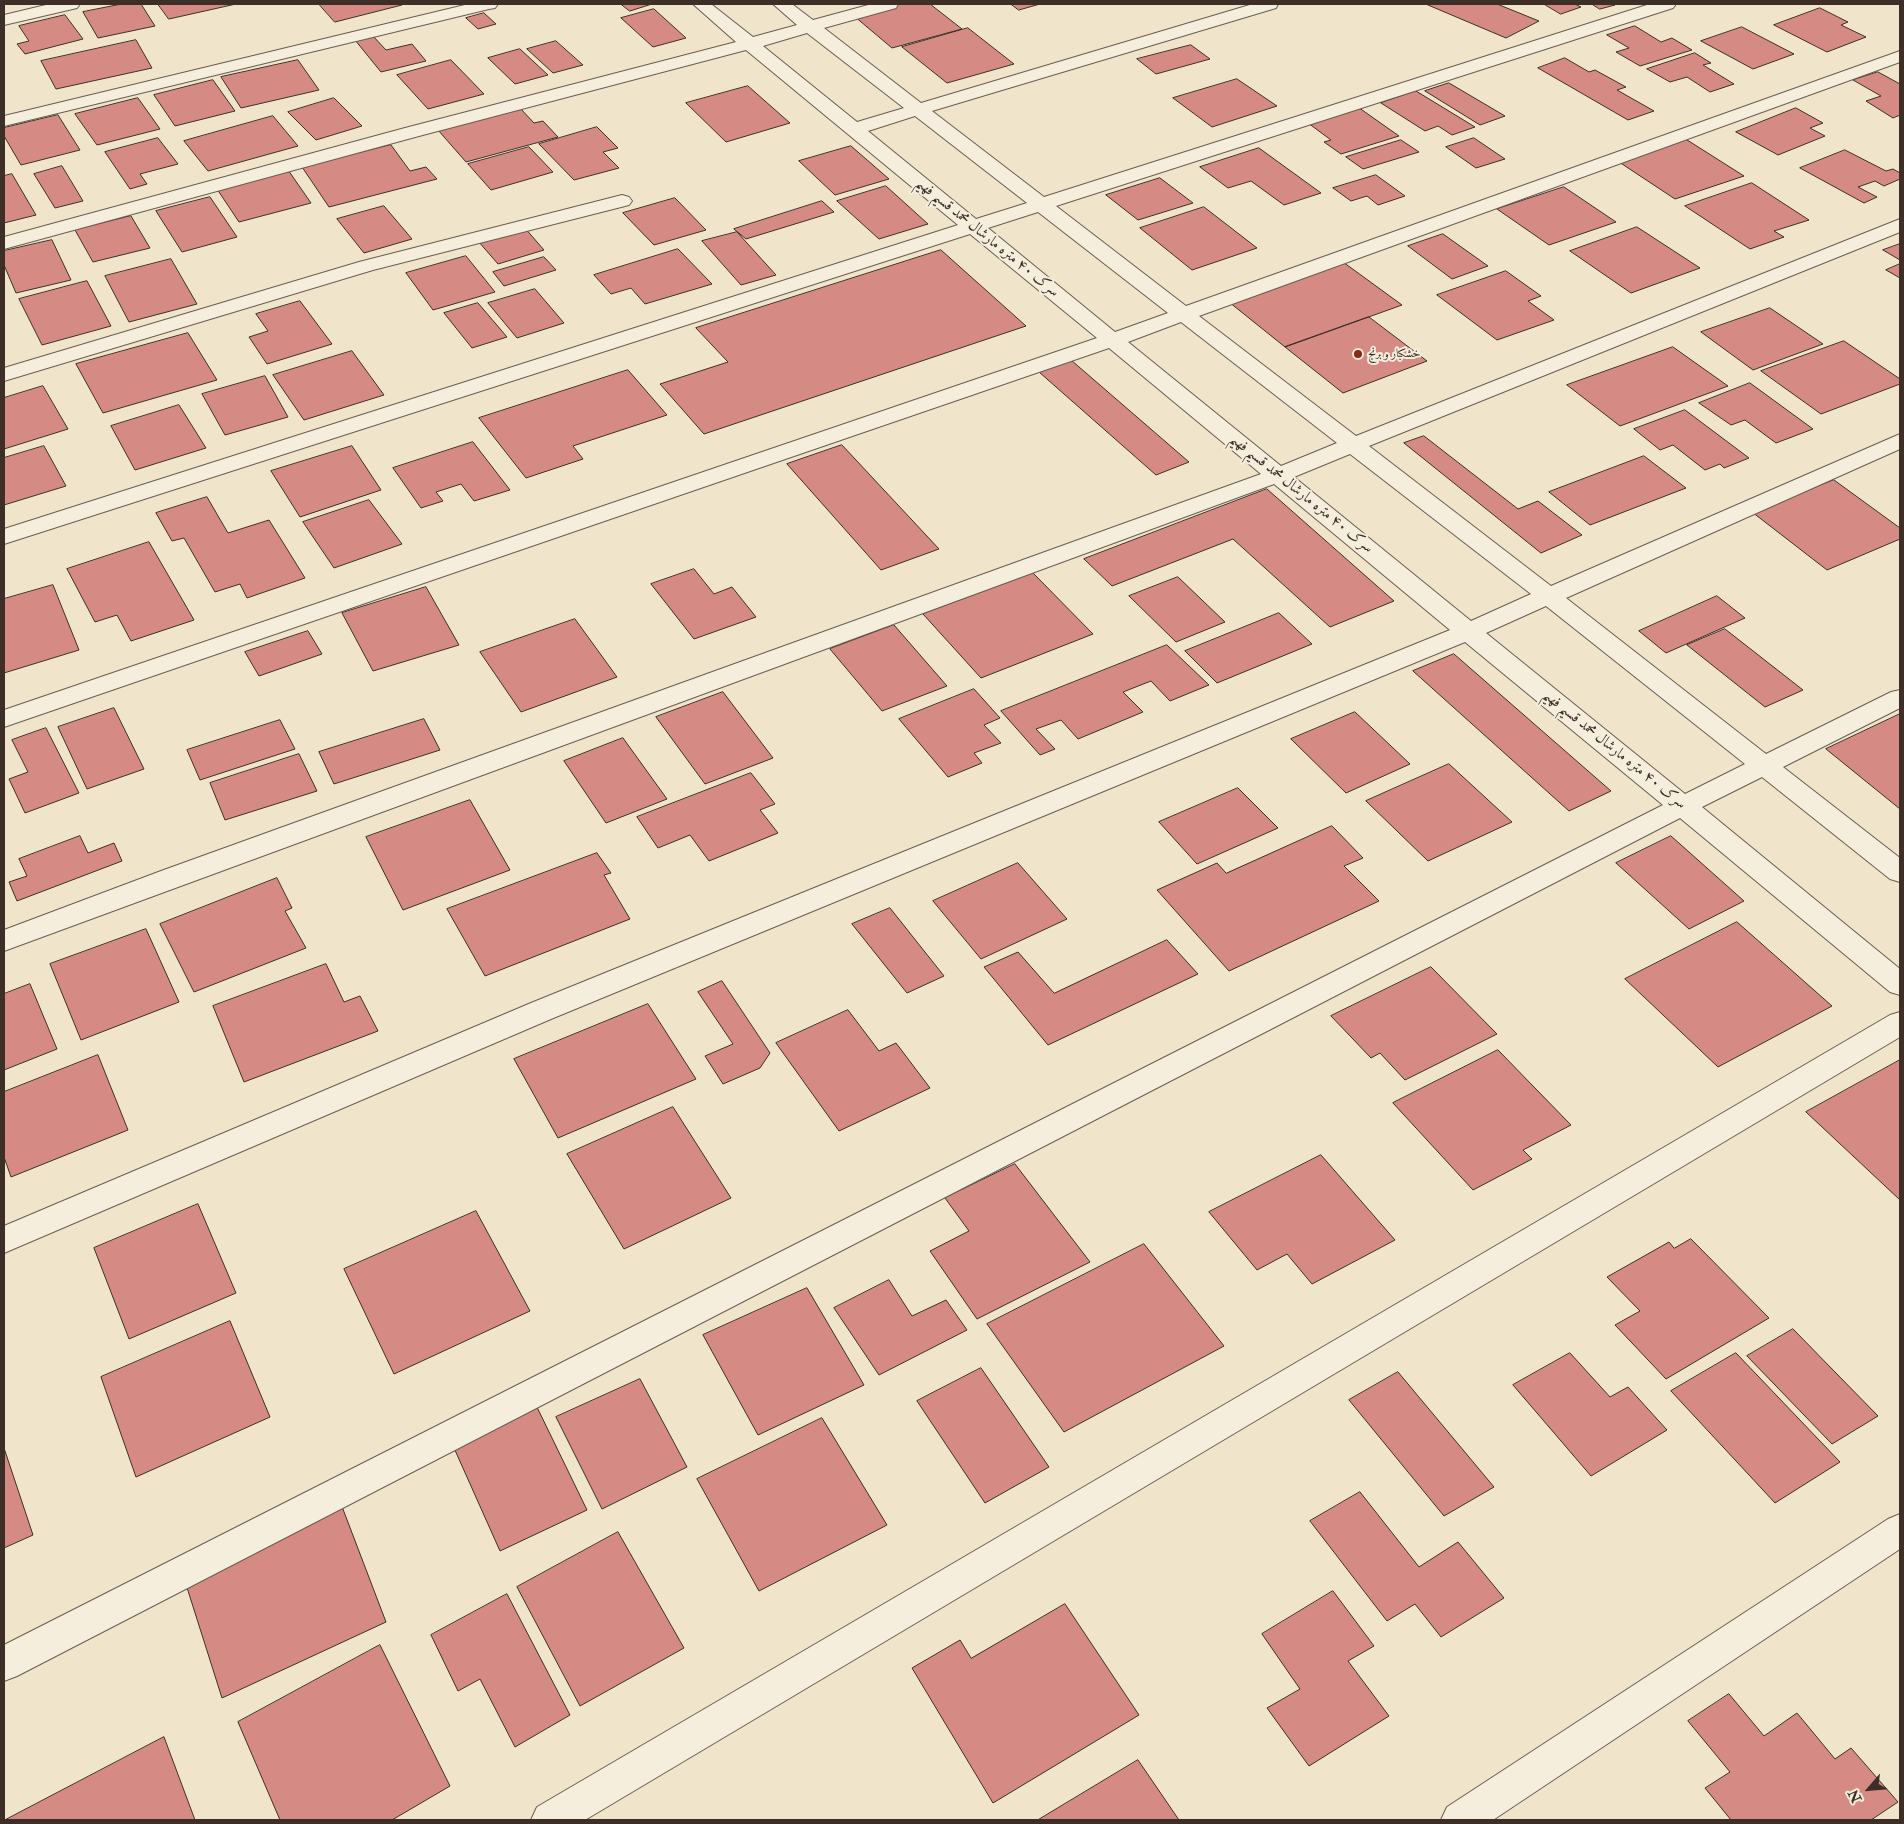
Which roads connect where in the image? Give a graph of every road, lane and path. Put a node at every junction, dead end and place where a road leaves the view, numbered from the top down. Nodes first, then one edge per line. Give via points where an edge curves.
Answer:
1 (71, 4) edge
2 (490, 4) edge
3 (701, 4) edge
4 (781, 4) edge
5 (890, 4) edge
6 (1270, 4) edge
7 (1667, 4) edge
8 (4, 20) edge
9 (810, 26) junction
10 (749, 44) junction
11 (1900, 56) edge
12 (918, 109) junction
13 (4, 121) edge
14 (854, 129) junction
15 (622, 200) dead end
16 (1042, 204) junction
17 (1900, 225) edge
18 (973, 226) junction
19 (4, 243) edge
20 (1184, 314) junction
21 (1112, 340) junction
22 (4, 375) edge
23 (1900, 441) edge
24 (1354, 445) junction
25 (1278, 475) junction
26 (4, 537) edge
27 (1548, 596) junction
28 (1469, 631) junction
29 (1900, 698) edge
30 (4, 718) edge
31 (1764, 765) junction
32 (1682, 806) junction
33 (1900, 872) edge
34 (4, 940) edge
35 (1900, 984) edge
36 (1900, 1023) edge
37 (4, 1240) edge
38 (1900, 1530) edge
39 (4, 1664) edge
40 (550, 1820) edge
41 (1460, 1820) edge

1 - 8 street
2 - 13 street
3 - 10 street, سرک ۴۰ متره مارشال محمد قسیم فهیم
4 - 9 street
5 - 9 street
6 - 12 street
7 - 16 street
9 - 10 street
9 - 12 street
10 - 14 street, سرک ۴۰ متره مارشال محمد قسیم فهیم
10 - 19 street
11 - 20 street
12 - 14 street
12 - 16 street
14 - 18 street, سرک ۴۰ متره مارشال محمد قسیم فهیم
15 - 22 street via 366,266
16 - 18 street
16 - 20 street
17 - 24 street
18 - 21 street, سرک ۴۰ متره مارشال محمد قسیم فهیم
18 - 26 street
20 - 21 street
20 - 24 street
21 - 25 street, سرک ۴۰ متره مارشال محمد قسیم فهیم
21 - 30 street
23 - 27 street
24 - 25 street
24 - 27 street
25 - 28 street, سرک ۴۰ متره مارشال محمد قسیم فهیم
25 - 34 street
27 - 28 street
27 - 31 street
28 - 32 street, سرک ۴۰ متره مارشال محمد قسیم فهیم
28 - 37 street via 541,1011
29 - 31 street
31 - 32 street
31 - 33 street
32 - 35 street, سرک ۴۰ متره مارشال محمد قسیم فهیم
32 - 39 street
36 - 40 street
38 - 41 street

